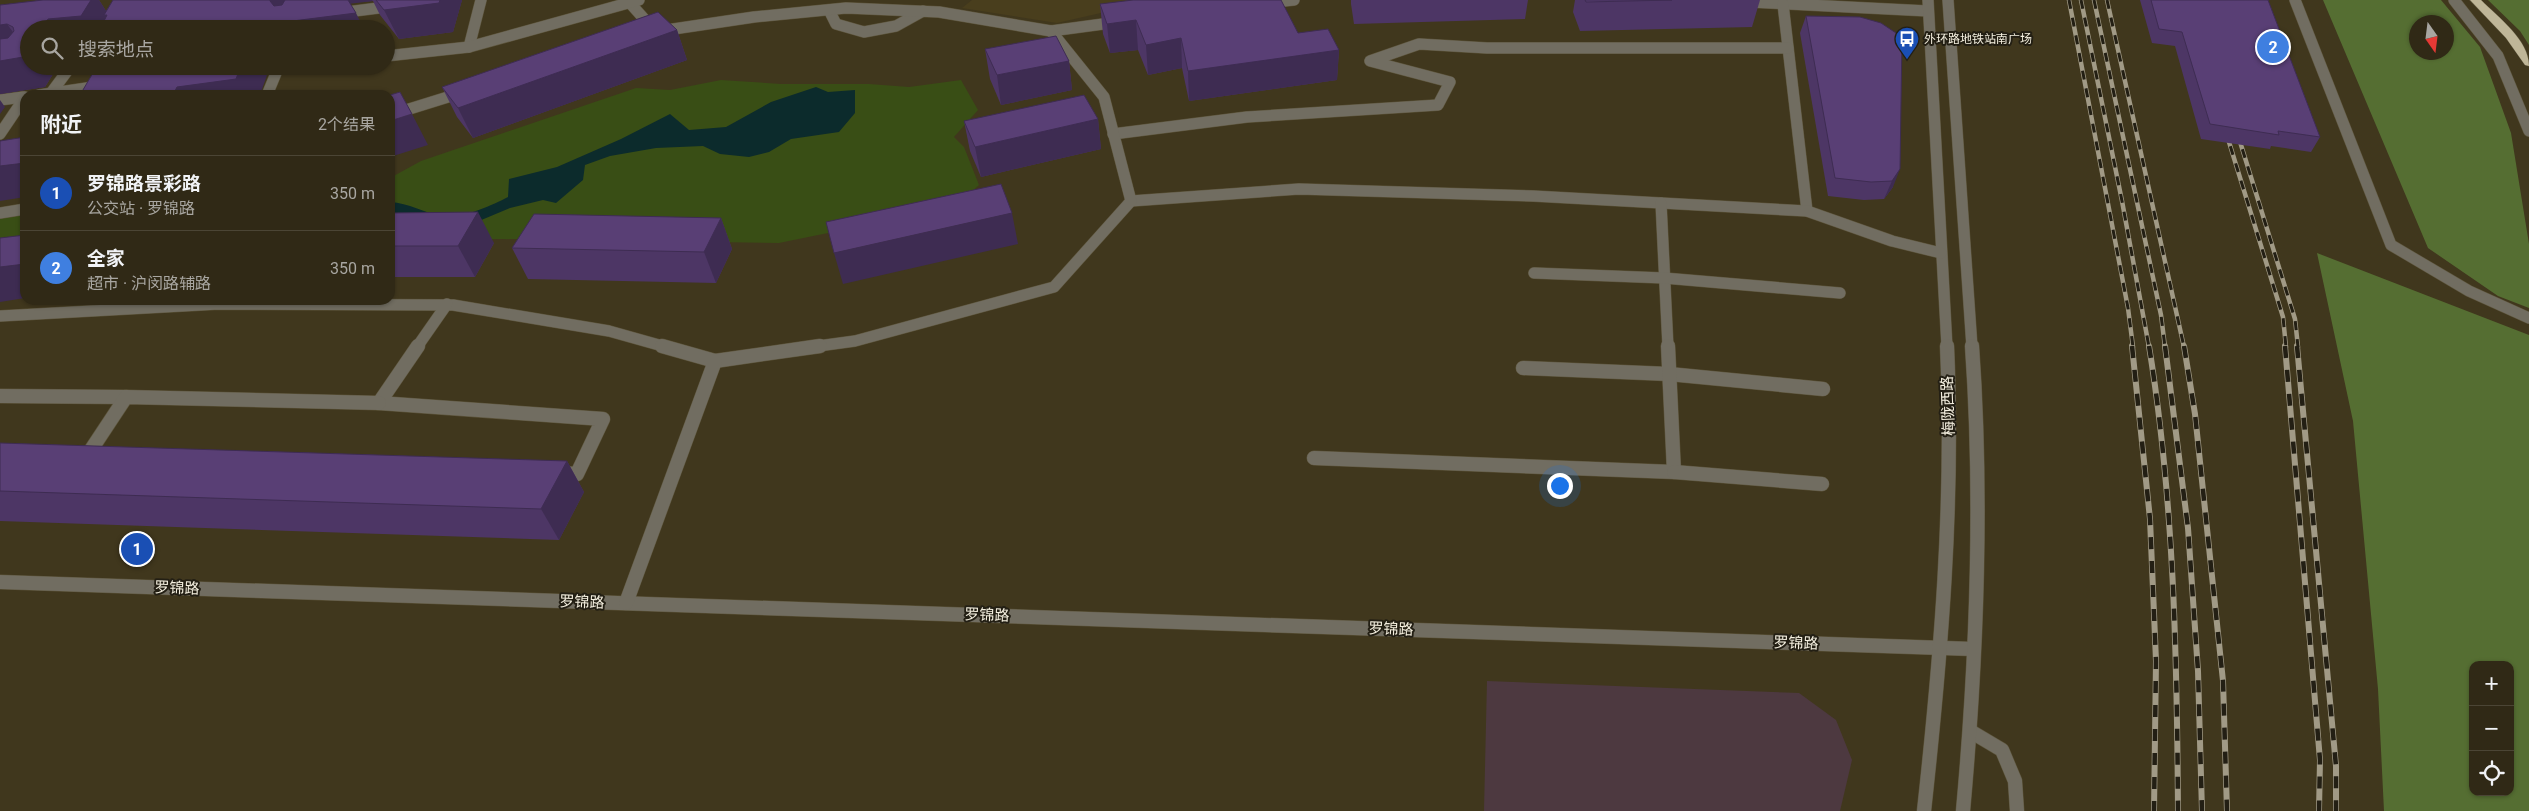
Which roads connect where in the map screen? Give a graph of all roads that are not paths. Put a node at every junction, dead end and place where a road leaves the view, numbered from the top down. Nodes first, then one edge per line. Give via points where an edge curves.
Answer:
1 (481, 0) edge
2 (1294, 0) edge
3 (1708, 0) edge
4 (1948, 0) edge
5 (2295, 0) edge
6 (2454, 0) edge
7 (2475, 0) edge
8 (634, 1) edge
9 (1257, 4) edge
10 (1783, 4) junction
11 (405, 5) edge
12 (1928, 6) edge
13 (829, 10) junction
14 (923, 11) junction
15 (328, 14) edge
16 (1126, 21) edge
17 (1052, 31) junction
18 (469, 48) junction
19 (1788, 48) junction
20 (395, 55) edge
21 (2529, 63) edge
22 (64, 75) edge
23 (103, 75) edge
24 (277, 75) edge
25 (98, 86) junction
26 (475, 88) edge
27 (53, 90) edge
28 (71, 90) edge
29 (113, 90) edge
30 (270, 90) edge
31 (20, 98) edge
32 (0, 100) edge
33 (20, 103) edge
34 (395, 113) edge
35 (2529, 130) edge
36 (0, 134) edge
37 (1113, 134) junction
38 (1131, 201) junction
39 (1661, 203) junction
40 (20, 210) edge
41 (1807, 211) junction
42 (0, 213) edge
43 (1941, 253) junction
44 (1534, 273) dead end
45 (1664, 278) junction
46 (1840, 293) dead end
47 (395, 304) edge
48 (447, 304) junction
49 (201, 305) edge
50 (0, 316) edge
51 (2529, 318) edge
52 (715, 361) junction
53 (1523, 368) dead end
54 (1669, 374) junction
55 (1823, 390) dead end
56 (0, 396) edge
57 (126, 397) junction
58 (379, 403) junction
59 (1314, 458) dead end
60 (103, 463) edge
61 (1674, 472) junction
62 (547, 473) edge
63 (1822, 484) dead end
64 (0, 582) edge
65 (626, 603) junction
66 (1940, 648) junction
67 (1973, 649) junction
68 (1970, 731) junction
69 (1924, 811) edge
70 (1963, 811) edge
71 (2017, 811) edge

1 - 18 street
2 - 9 street
3 - 10 street
4 - 67 street, 梅陇西路 via 1976,414 1979,527
5 - 51 street via 2392,245 2469,291
6 - 35 street via 2498,56
7 - 21 highway via 2510,36
8 - 13 street via 651,33 754,17
8 - 18 street
10 - 12 street
10 - 19 street
11 - 15 street
12 - 43 street, 梅陇西路
13 - 14 street
13 - 14 street via 836,24 864,32 896,26
14 - 17 street
16 - 17 street
17 - 37 street via 1104,97
18 - 20 street
19 - 37 street via 1487,48 1419,44 1370,62 1450,82 1438,105 1247,117
19 - 41 street
22 - 27 street
23 - 25 street
24 - 30 street
25 - 28 street
25 - 29 street via 119,84
26 - 34 street
31 - 32 street
33 - 36 street
37 - 38 street
38 - 39 street via 1300,189
38 - 52 street via 1054,287 855,340
39 - 41 street
39 - 45 street
40 - 42 street
41 - 43 street via 1892,241
43 - 66 street, 梅陇西路 via 1949,427 1948,519
44 - 45 street
45 - 46 street
45 - 54 street
47 - 48 street
48 - 52 street via 609,331
48 - 58 street
49 - 50 street
52 - 65 street
53 - 54 street
54 - 55 street
54 - 61 street
56 - 57 street
57 - 58 street
57 - 60 street via 78,462
58 - 62 street via 603,419 577,474
59 - 61 street
61 - 63 street
64 - 65 street, 罗锦路
65 - 66 street, 罗锦路
66 - 67 street, 罗锦路
66 - 69 street, 梅陇西路
67 - 68 street, 梅陇西路
68 - 70 street, 梅陇西路
68 - 71 street via 2002,750 2015,781

